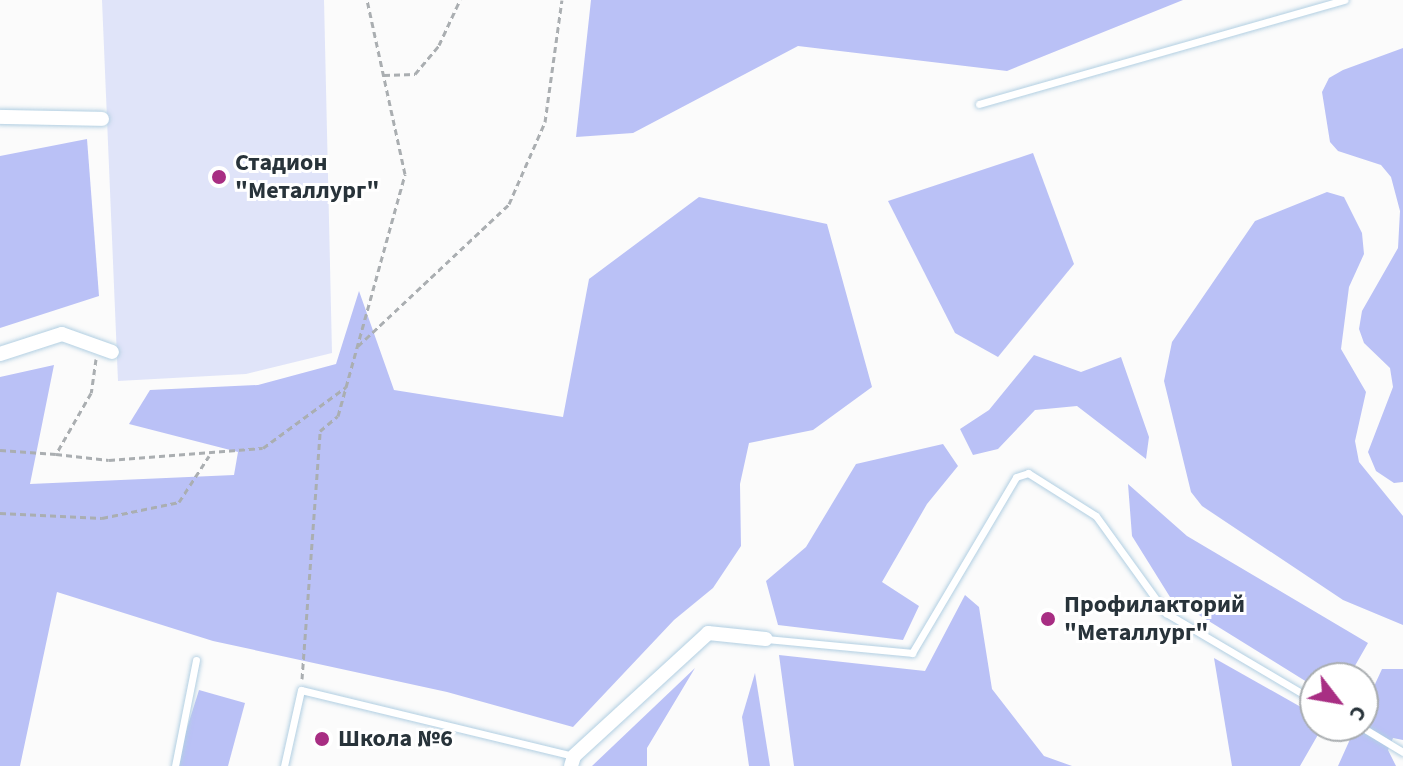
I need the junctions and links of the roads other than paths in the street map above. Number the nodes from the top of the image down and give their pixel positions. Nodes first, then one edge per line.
1 (1345, 0) edge
2 (979, 104) dead end
3 (0, 117) edge
4 (102, 119) dead end
5 (105, 351) road end
6 (0, 354) edge
7 (766, 639) joint
8 (196, 660) dead end
9 (1299, 692) edge
10 (1379, 737) edge
11 (1403, 752) edge
12 (572, 761) edge
13 (175, 766) edge
14 (284, 766) edge

1 - 2 lane
3 - 4 street
5 - 6 street
7 - 9 lane
7 - 12 street
8 - 13 lane
10 - 11 lane
12 - 14 lane

